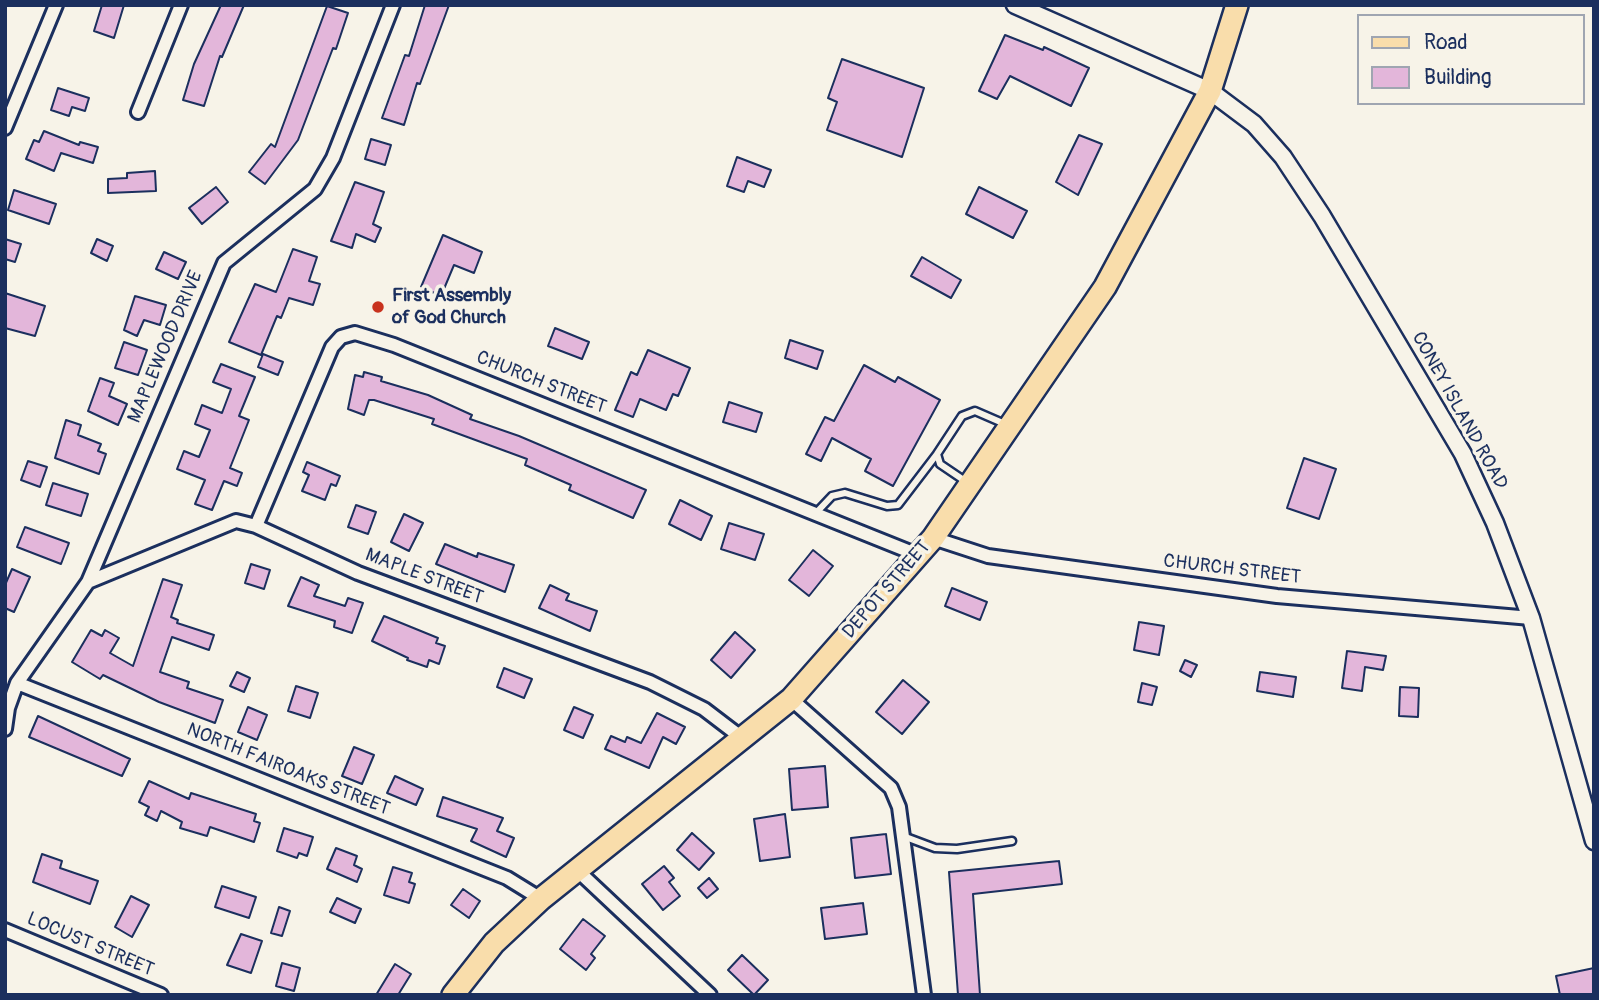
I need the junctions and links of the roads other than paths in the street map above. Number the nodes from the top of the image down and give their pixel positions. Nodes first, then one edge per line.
1 (56, 5) edge
2 (181, 5) edge
3 (393, 5) edge
4 (1015, 5) edge
5 (1237, 5) edge
6 (1210, 91) junction
7 (138, 112) dead end
8 (5, 128) edge
9 (1010, 426) junction
10 (937, 454) junction
11 (970, 484) junction
12 (813, 515) junction
13 (256, 526) junction
14 (933, 538) junction
15 (918, 555) junction
16 (88, 582) junction
17 (1531, 618) junction
18 (17, 682) junction
19 (791, 699) junction
20 (5, 729) edge
21 (742, 738) junction
22 (903, 836) junction
23 (1012, 841) dead end
24 (1594, 841) edge
25 (577, 870) junction
26 (541, 899) junction
27 (5, 930) edge
28 (161, 995) edge
29 (453, 995) edge
30 (710, 995) edge
31 (924, 995) edge

1 - 8 street
2 - 7 street
3 - 16 street, MAPLEWOOD DRIVE
4 - 6 street, CONEY ISLAND ROAD
5 - 6 main road, DEPOT STREET
6 - 9 main road, DEPOT STREET
6 - 17 street, CONEY ISLAND ROAD
9 - 10 lane
9 - 11 main road, DEPOT STREET
10 - 11 lane
10 - 12 lane
11 - 14 main road, DEPOT STREET
12 - 13 street, CHURCH STREET
12 - 15 street, CHURCH STREET
13 - 16 street, MAPLE STREET
13 - 21 street, MAPLE STREET
14 - 15 main road, DEPOT STREET
14 - 17 street, CHURCH STREET
15 - 19 main road, DEPOT STREET
16 - 18 street, MAPLEWOOD DRIVE
17 - 24 street, CONEY ISLAND ROAD
18 - 20 street, MAPLEWOOD DRIVE
18 - 26 street, NORTH FAIROAKS STREET
19 - 21 main road, DEPOT STREET
19 - 22 street
21 - 25 main road, DEPOT STREET
22 - 23 lane
22 - 31 street
25 - 26 main road, DEPOT STREET
25 - 30 street
26 - 29 main road, DEPOT STREET
27 - 28 street, LOCUST STREET

